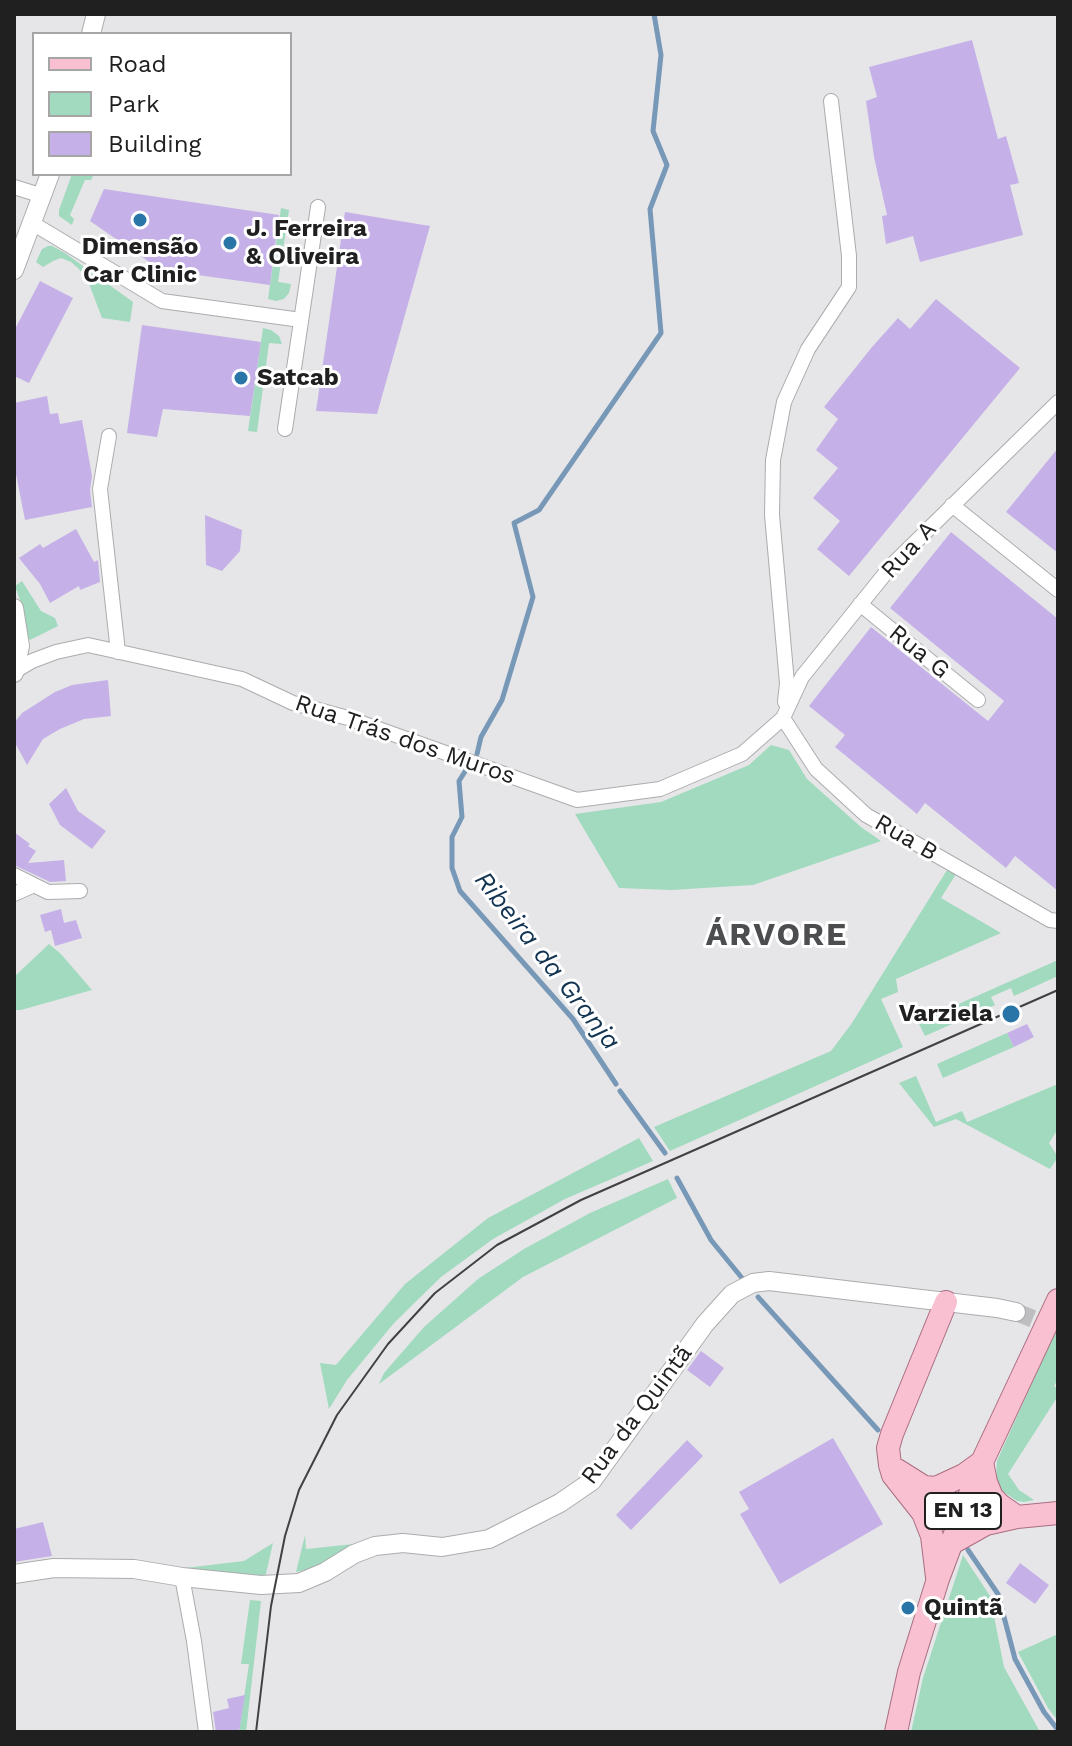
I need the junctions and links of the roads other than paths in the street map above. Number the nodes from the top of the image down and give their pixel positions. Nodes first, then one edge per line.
1 (831, 101) dead end
2 (49, 176) edge
3 (14, 187) edge
4 (43, 196) junction
5 (318, 207) dead end
6 (32, 223) junction
7 (14, 270) edge
8 (301, 320) junction
9 (1058, 402) edge
10 (285, 429) dead end
11 (109, 436) dead end
12 (952, 505) junction
13 (1058, 590) edge
14 (860, 604) junction
15 (14, 608) edge
16 (118, 652) junction
17 (15, 672) edge
18 (978, 700) dead end
19 (783, 718) junction
20 (14, 875) edge
21 (32, 886) junction
22 (80, 891) dead end
23 (14, 894) edge
24 (1058, 921) edge
25 (1058, 1300) edge
26 (946, 1302) junction
27 (1016, 1312) tunnel mouth
28 (982, 1462) junction
29 (890, 1465) junction
30 (1058, 1513) edge
31 (1017, 1517) junction
32 (952, 1543) junction
33 (14, 1574) edge
34 (182, 1577) junction
35 (938, 1579) junction
36 (206, 1732) edge
37 (896, 1732) edge

1 - 19 street
2 - 4 street
3 - 4 street
4 - 6 street
5 - 8 street
6 - 7 street
6 - 8 street
8 - 10 street
9 - 12 street, Rua A
11 - 16 street
12 - 13 street
12 - 14 street, Rua A
14 - 18 street, Rua G
14 - 19 street, Rua A
15 - 17 street
16 - 17 street, Rua Trás dos Muros
16 - 19 street, Rua Trás dos Muros
19 - 24 street, Rua B
20 - 21 street
21 - 22 street
21 - 23 street
25 - 28 main road, EN 13
26 - 27 street, Rua da Quintã
26 - 29 main road
26 - 34 street, Rua da Quintã
28 - 29 main road
28 - 31 main road
28 - 32 main road, EN 13
29 - 35 main road
30 - 31 main road
31 - 32 main road
32 - 35 main road, EN 13
33 - 34 street, Rua da Quintã
34 - 36 street
35 - 37 main road, EN 13

